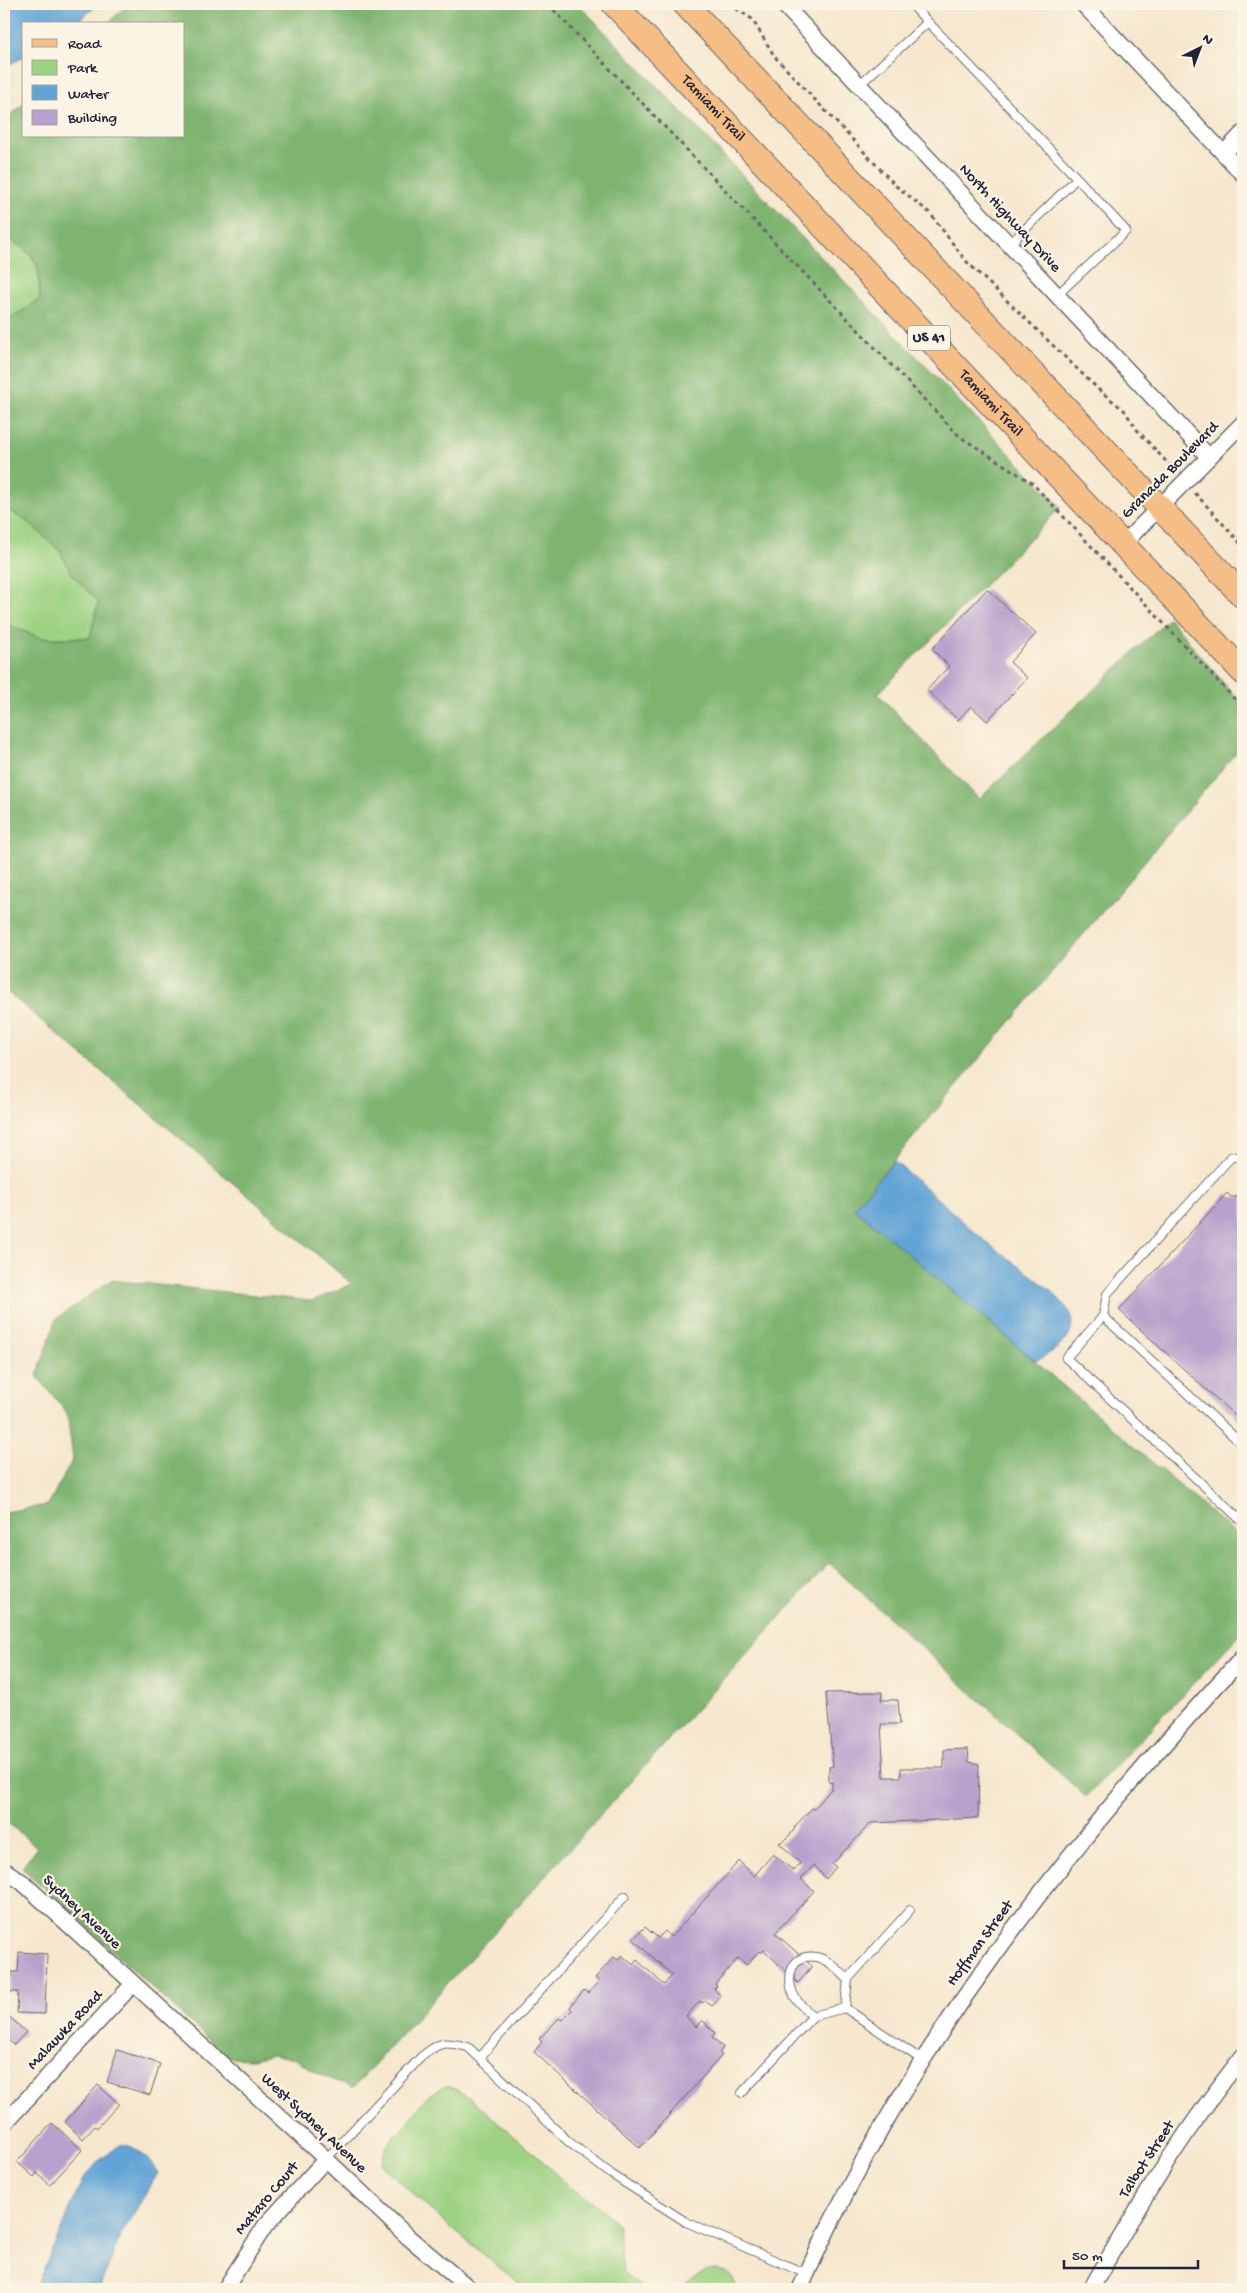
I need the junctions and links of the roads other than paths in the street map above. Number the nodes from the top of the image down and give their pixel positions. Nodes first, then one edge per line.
1 (614, 4) edge
2 (685, 4) edge
3 (783, 4) edge
4 (911, 4) edge
5 (1083, 4) edge
6 (928, 22) junction
7 (859, 85) junction
8 (1243, 133) edge
9 (1224, 153) junction
10 (1243, 174) edge
11 (1077, 178) junction
12 (1008, 245) junction
13 (1057, 295) junction
14 (1243, 423) edge
15 (1209, 457) junction
16 (1160, 507) junction
17 (1123, 544) junction
18 (1243, 596) edge
19 (1243, 672) edge
20 (1243, 1159) edge
21 (1103, 1316) junction
22 (1243, 1445) edge
23 (1243, 1522) edge
24 (1243, 1657) edge
25 (4, 1870) edge
26 (625, 1896) dead end
27 (910, 1910) dead end
28 (848, 1979) junction
29 (133, 1984) junction
30 (845, 2008) junction
31 (813, 2016) junction
32 (1243, 2056) edge
33 (480, 2057) junction
34 (922, 2060) junction
35 (742, 2093) dead end
36 (4, 2124) edge
37 (326, 2159) junction
38 (807, 2274) junction
39 (225, 2289) edge
40 (470, 2289) edge
41 (800, 2289) edge
42 (1091, 2289) edge

1 - 17 main road, Tamiami Trail / US 41
2 - 16 main road
3 - 7 street, North Highway Drive
4 - 6 lane
5 - 9 street
6 - 7 lane
6 - 11 lane
7 - 12 street, North Highway Drive
8 - 9 street
9 - 10 street
11 - 12 lane
11 - 13 lane
12 - 13 street, North Highway Drive
13 - 15 street, North Highway Drive
14 - 15 street, Granada Boulevard
15 - 16 street, Granada Boulevard
16 - 17 street, Granada Boulevard
16 - 18 main road
17 - 19 main road, Tamiami Trail / US 41
20 - 21 lane
21 - 22 lane
21 - 23 lane
24 - 34 street, Hoffman Street
25 - 29 street, Sydney Avenue
26 - 33 lane
27 - 28 lane
28 - 30 lane
28 - 31 lane
29 - 36 street, Malauuka Road
29 - 37 street, West Sydney Avenue
30 - 31 lane
30 - 34 lane
31 - 35 lane
32 - 42 street, Talbot Street
33 - 37 lane
33 - 38 lane
34 - 38 street, Hoffman Street
37 - 39 street, Mataro Court
37 - 40 street, West Sydney Avenue
38 - 41 street, Hoffman Street

